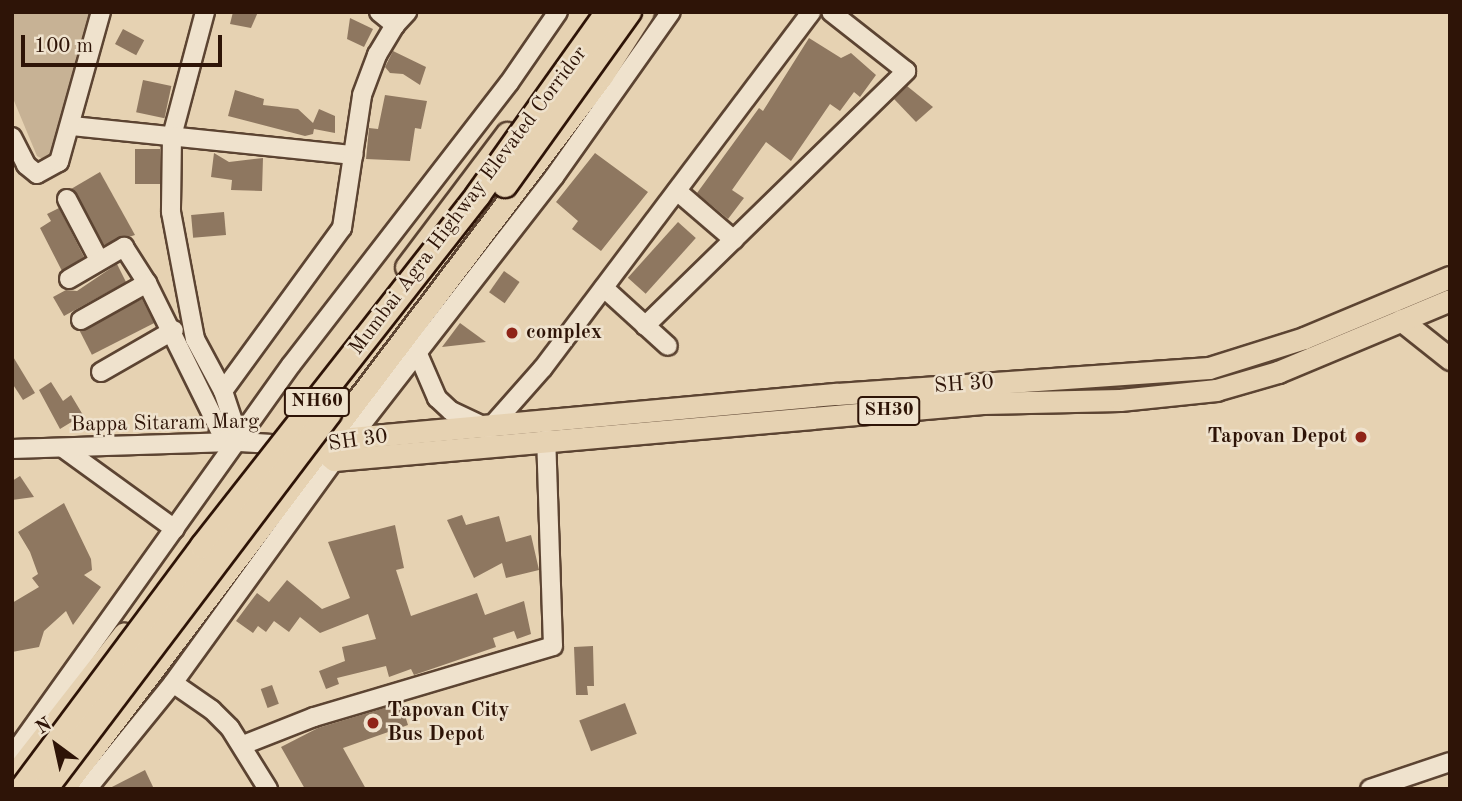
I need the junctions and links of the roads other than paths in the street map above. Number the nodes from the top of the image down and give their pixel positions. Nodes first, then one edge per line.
1 (101, 12) edge
2 (205, 12) edge
3 (379, 12) edge
4 (558, 12) edge
5 (594, 12) edge
6 (608, 12) edge
7 (629, 12) edge
8 (643, 12) edge
9 (671, 12) edge
10 (811, 12) edge
11 (831, 12) edge
12 (401, 18) edge
13 (72, 126) junction
14 (172, 136) junction
15 (12, 137) edge
16 (354, 155) junction
17 (677, 191) junction
18 (67, 200) dead end
19 (734, 240) junction
20 (99, 260) junction
21 (1450, 277) edge
22 (69, 279) dead end
23 (147, 282) junction
24 (604, 288) junction
25 (1450, 300) edge
26 (81, 320) dead end
27 (1401, 320) junction
28 (645, 326) junction
29 (174, 330) junction
30 (668, 346) dead end
31 (418, 354) junction
32 (1450, 359) edge
33 (1199, 369) junction
34 (101, 373) dead end
35 (223, 391) junction
36 (1201, 391) junction
37 (494, 436) junction
38 (351, 438) junction
39 (546, 439) junction
40 (234, 443) junction
41 (269, 444) junction
42 (14, 445) edge
43 (62, 448) junction
44 (326, 453) junction
45 (175, 529) junction
46 (173, 683) junction
47 (243, 745) junction
48 (12, 756) edge
49 (1450, 762) edge
50 (12, 777) edge
51 (22, 789) edge
52 (45, 789) edge
53 (63, 789) edge
54 (87, 789) edge
55 (268, 789) edge
56 (1370, 789) edge

1 - 13 street
2 - 14 street
3 - 12 street
4 - 40 street
5 - 41 main road
6 - 51 highway, Mumbai Agra Highway Elevated Corridor / NH60, bridge
7 - 52 highway, Mumbai Agra Highway Elevated Corridor / NH60, bridge
8 - 44 main road
9 - 31 street
10 - 17 street
11 - 19 street
12 - 16 street
13 - 14 street
13 - 15 street
14 - 16 street
14 - 35 street
16 - 35 street
17 - 19 street
17 - 24 street
18 - 20 street
19 - 28 street
20 - 22 street
20 - 23 street
21 - 33 main road, SH 30 / SH30
23 - 26 street
23 - 29 street
24 - 28 street
24 - 37 street
25 - 27 main road, SH 30 / SH30
27 - 32 main road
27 - 36 main road, SH 30 / SH30
28 - 30 street
29 - 34 street
29 - 40 street
31 - 37 street
31 - 38 street
33 - 36 main road
33 - 37 main road, SH 30 / SH30
35 - 40 street
36 - 39 main road, SH 30 / SH30
37 - 38 main road, SH 30 / SH30
37 - 39 main road, SH 30 / SH30
37 - 44 main road, SH 30 / SH30
38 - 44 main road, SH 30 / SH30
39 - 47 street
40 - 41 street, Bappa Sitaram Marg
40 - 43 street, Bappa Sitaram Marg
40 - 45 street
41 - 44 street, Bappa Sitaram Marg
41 - 50 main road
42 - 43 street, Bappa Sitaram Marg
43 - 45 street
44 - 46 street
44 - 53 main road
45 - 48 street
46 - 47 street
46 - 54 street
47 - 55 street
49 - 56 street

